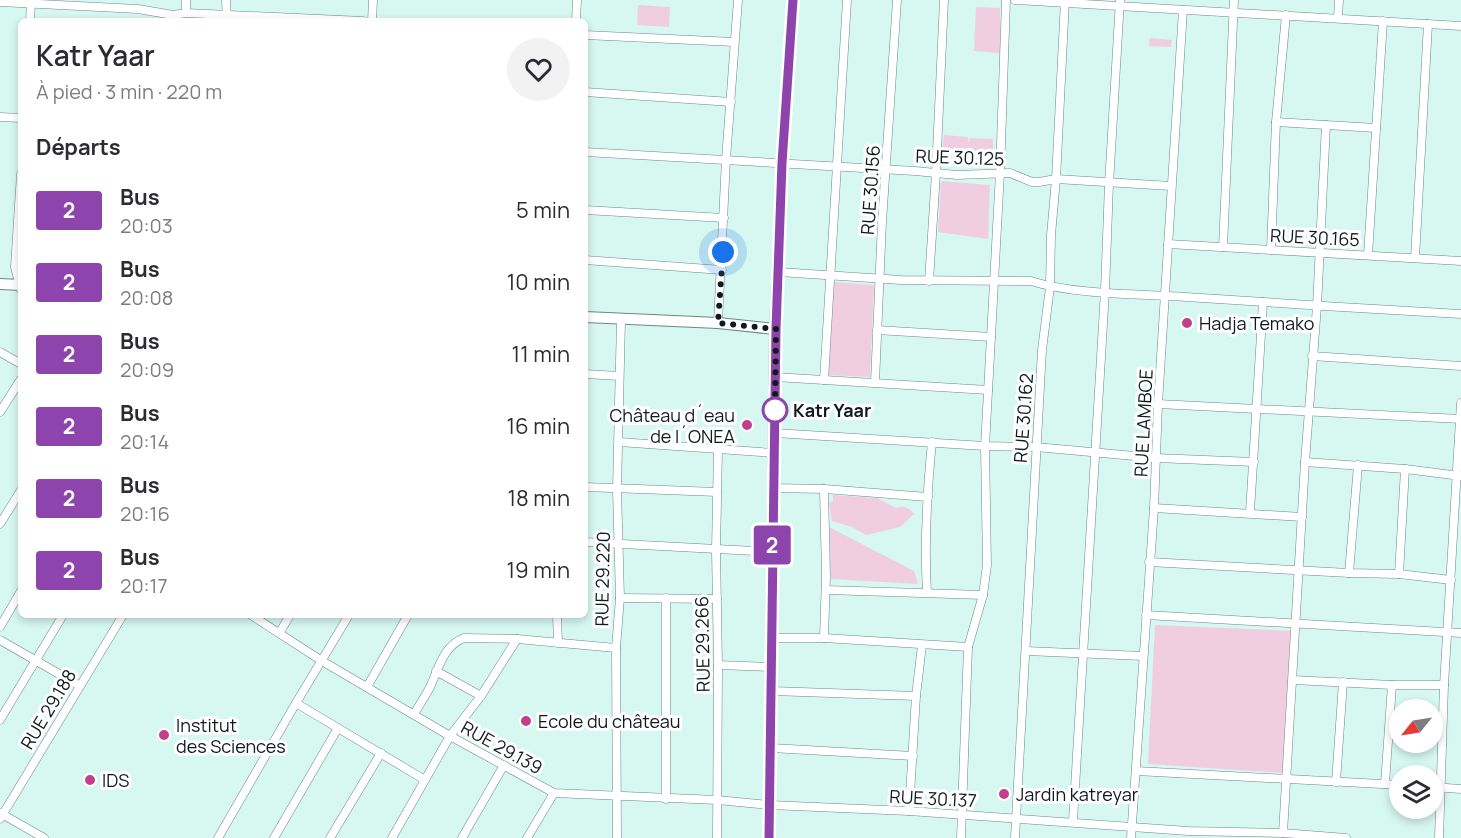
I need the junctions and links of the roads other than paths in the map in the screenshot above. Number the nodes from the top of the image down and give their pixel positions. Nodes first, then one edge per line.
1 (186, 0) edge
2 (226, 0) edge
3 (373, 0) edge
4 (577, 0) edge
5 (738, 0) edge
6 (793, 0) edge
7 (848, 0) edge
8 (897, 0) edge
9 (944, 0) edge
10 (1006, 0) edge
11 (1016, 0) edge
12 (1234, 0) edge
13 (1339, 0) edge
14 (1064, 1) edge
15 (0, 2) edge
16 (31, 2) edge
17 (1120, 3) edge
18 (1183, 10) junction
19 (1233, 12) junction
20 (186, 13) junction
21 (1286, 15) junction
22 (1338, 17) junction
23 (30, 18) edge
24 (173, 18) edge
25 (227, 18) edge
26 (372, 18) edge
27 (576, 18) edge
28 (1383, 21) junction
29 (1428, 24) junction
30 (1461, 26) edge
31 (588, 35) edge
32 (734, 42) junction
33 (588, 92) edge
34 (732, 102) junction
35 (0, 117) edge
36 (18, 118) edge
37 (1276, 122) junction
38 (1326, 125) junction
39 (1376, 128) junction
40 (588, 152) edge
41 (726, 159) junction
42 (782, 163) junction
43 (837, 167) junction
44 (886, 170) junction
45 (936, 173) junction
46 (1000, 173) junction
47 (1056, 179) junction
48 (1109, 184) junction
49 (1171, 186) junction
50 (588, 210) edge
51 (724, 218) junction
52 (18, 220) edge
53 (1168, 244) junction
54 (1223, 247) junction
55 (1271, 250) junction
56 (1319, 253) junction
57 (1368, 255) junction
58 (1415, 258) junction
59 (588, 260) edge
60 (1461, 261) edge
61 (722, 270) junction
62 (779, 272) junction
63 (832, 276) junction
64 (879, 278) junction
65 (18, 279) edge
66 (929, 281) junction
67 (994, 281) junction
68 (0, 284) edge
69 (18, 287) edge
70 (1050, 287) junction
71 (1105, 291) junction
72 (1165, 295) junction
73 (1263, 302) junction
74 (1317, 306) junction
75 (1461, 314) edge
76 (588, 317) edge
77 (621, 320) junction
78 (718, 323) junction
79 (776, 329) junction
80 (878, 330) junction
81 (991, 337) junction
82 (0, 352) edge
83 (1312, 356) junction
84 (18, 362) edge
85 (1461, 366) edge
86 (588, 374) edge
87 (619, 376) junction
88 (775, 377) junction
89 (824, 380) junction
90 (875, 382) junction
91 (18, 384) edge
92 (988, 390) junction
93 (1461, 403) edge
94 (1158, 404) junction
95 (1257, 409) junction
96 (1309, 411) junction
97 (0, 412) edge
98 (1460, 419) edge
99 (775, 433) junction
100 (619, 442) junction
101 (932, 442) junction
102 (984, 446) junction
103 (1036, 447) junction
104 (718, 449) junction
105 (1095, 451) junction
106 (774, 453) junction
107 (1156, 458) junction
108 (1254, 462) junction
109 (1305, 462) junction
110 (1358, 465) junction
111 (1405, 469) junction
112 (1458, 476) edge
113 (588, 487) edge
114 (773, 488) junction
115 (617, 489) junction
116 (824, 489) junction
117 (717, 492) junction
118 (18, 495) edge
119 (928, 497) junction
120 (1154, 508) junction
121 (1250, 512) junction
122 (1302, 517) junction
123 (0, 524) edge
124 (588, 542) edge
125 (619, 543) junction
126 (716, 549) junction
127 (772, 552) junction
128 (1149, 562) junction
129 (1299, 570) junction
130 (1349, 573) junction
131 (1399, 574) junction
132 (1451, 580) junction
133 (826, 590) junction
134 (927, 592) junction
135 (983, 595) junction
136 (18, 596) edge
137 (620, 598) junction
138 (666, 598) junction
139 (717, 599) junction
140 (1146, 615) junction
141 (61, 618) edge
142 (121, 618) edge
143 (256, 618) edge
144 (288, 618) edge
145 (347, 618) edge
146 (406, 618) edge
147 (557, 618) edge
148 (1296, 623) junction
149 (0, 627) edge
150 (280, 632) junction
151 (1447, 632) junction
152 (1461, 633) edge
153 (773, 638) junction
154 (824, 638) junction
155 (517, 639) junction
156 (0, 640) edge
157 (558, 643) junction
158 (922, 645) junction
159 (968, 647) junction
160 (616, 648) junction
161 (1026, 651) junction
162 (1084, 653) junction
163 (1143, 656) junction
164 (35, 660) junction
165 (322, 660) junction
166 (718, 664) junction
167 (772, 667) junction
168 (436, 671) junction
169 (1293, 680) junction
170 (1343, 682) junction
171 (1392, 685) junction
172 (1444, 685) junction
173 (80, 686) junction
174 (367, 687) junction
175 (772, 691) junction
176 (481, 696) junction
177 (916, 696) junction
178 (296, 703) junction
179 (414, 714) junction
180 (0, 720) edge
181 (338, 728) junction
182 (450, 736) junction
183 (771, 748) junction
184 (381, 753) junction
185 (912, 756) junction
186 (504, 765) junction
187 (1439, 765) edge
188 (1136, 771) junction
189 (1288, 779) junction
190 (425, 780) junction
191 (1336, 782) junction
192 (1385, 784) junction
193 (1389, 784) edge
194 (1443, 788) edge
195 (1461, 789) edge
196 (554, 793) junction
197 (616, 797) junction
198 (666, 799) junction
199 (717, 801) junction
200 (770, 806) junction
201 (909, 811) junction
202 (961, 814) junction
203 (1, 816) edge
204 (1017, 817) junction
205 (1438, 819) edge
206 (1073, 821) junction
207 (1131, 826) junction
208 (1283, 833) junction
209 (1188, 834) edge
210 (44, 838) edge
211 (218, 838) edge
212 (274, 838) edge
213 (330, 838) edge
214 (392, 838) edge
215 (462, 838) edge
216 (527, 838) edge
217 (617, 838) edge
218 (717, 838) edge
219 (769, 838) edge
220 (961, 838) edge
221 (1015, 838) edge
222 (1131, 838) edge
223 (1346, 838) edge
224 (1439, 838) edge

1 - 20 street
2 - 25 street
3 - 26 street
4 - 27 street
5 - 32 street
6 - 42 street
7 - 43 street
8 - 44 street, RUE 30.156
9 - 45 street
10 - 46 street
11 - 14 street
12 - 19 street
13 - 22 street
14 - 17 street
14 - 47 street, RUE 30.162
15 - 16 street
16 - 23 street
16 - 24 street
17 - 18 street
17 - 48 street
18 - 19 street
18 - 49 street, RUE LAMBOE
19 - 21 street
19 - 54 street
20 - 24 street
20 - 25 street
21 - 22 street
21 - 37 street
22 - 28 street
28 - 29 street
28 - 39 street
29 - 30 street
29 - 58 street
31 - 32 street
32 - 34 street
33 - 34 street
34 - 41 street
35 - 36 street
37 - 38 street
37 - 55 street
38 - 39 street
38 - 56 street
39 - 57 street
40 - 41 street, RUE 30.125
41 - 42 street, RUE 30.125
41 - 51 street
42 - 43 street, RUE 30.125
42 - 62 street
43 - 44 street, RUE 30.125
43 - 63 street
44 - 45 street, RUE 30.125
44 - 64 street, RUE 30.156
45 - 46 street, RUE 30.125
45 - 66 street
46 - 47 street, RUE 30.125
46 - 67 street
47 - 48 street, RUE 30.125
47 - 70 street, RUE 30.162
48 - 49 street, RUE 30.125
48 - 71 street
49 - 53 street, RUE LAMBOE
50 - 51 street
51 - 61 street
52 - 65 street
53 - 54 street, RUE 30.165
53 - 72 street, RUE LAMBOE
54 - 55 street, RUE 30.165
55 - 56 street, RUE 30.165
56 - 57 street, RUE 30.165
56 - 74 street
57 - 58 street, RUE 30.165
58 - 60 street, RUE 30.165
59 - 61 street
61 - 78 street
62 - 63 street
62 - 79 street
63 - 64 street
63 - 89 street
64 - 66 street
64 - 80 street, RUE 30.156
66 - 67 street
67 - 70 street
67 - 81 street
68 - 69 street
70 - 71 street
70 - 103 street, RUE 30.162
71 - 72 street
71 - 105 street
72 - 73 street
72 - 94 street, RUE LAMBOE
73 - 74 street
73 - 95 street
74 - 75 street
74 - 83 street
76 - 77 street
77 - 78 street
77 - 87 street, RUE 29.220
78 - 79 street
79 - 88 street
80 - 81 street
80 - 90 street, RUE 30.156
81 - 92 street
82 - 84 street
83 - 85 street
83 - 96 street
86 - 87 street
87 - 100 street, RUE 29.220
88 - 89 street
88 - 99 street
89 - 90 street
90 - 92 street
91 - 97 street
92 - 102 street
93 - 98 street
94 - 95 street
94 - 107 street, RUE LAMBOE
95 - 96 street
95 - 108 street
96 - 98 street
96 - 109 street
98 - 112 street
99 - 101 street
99 - 106 street
100 - 104 street
100 - 115 street, RUE 29.220
101 - 102 street
101 - 119 street
102 - 103 street
102 - 135 street
103 - 105 street
103 - 161 street, RUE 30.162
104 - 106 street
104 - 117 street, RUE 29.266
105 - 107 street
105 - 162 street
106 - 114 street
107 - 108 street
107 - 120 street, RUE LAMBOE
108 - 121 street
109 - 110 street
109 - 122 street
110 - 111 street
110 - 130 street
111 - 112 street
111 - 131 street
112 - 132 street
113 - 115 street
114 - 116 street
114 - 127 street
115 - 117 street
115 - 125 street, RUE 29.220
116 - 119 street
116 - 133 street
117 - 126 street, RUE 29.266
118 - 123 street
119 - 134 street
120 - 121 street
120 - 128 street, RUE LAMBOE
121 - 122 street
122 - 129 street
124 - 125 street
125 - 126 street
125 - 137 street, RUE 29.220
126 - 127 street
126 - 139 street, RUE 29.266
127 - 153 street
128 - 129 street
128 - 140 street, RUE LAMBOE
129 - 130 street
129 - 148 street
130 - 131 street
131 - 132 street
132 - 151 street
133 - 134 street
133 - 154 street
134 - 135 street
135 - 159 street
136 - 149 street
137 - 138 street
137 - 160 street, RUE 29.220
138 - 139 street
138 - 198 street
139 - 166 street, RUE 29.266
140 - 148 street
140 - 163 street, RUE LAMBOE
141 - 164 street
142 - 173 street, RUE 29.188
143 - 150 street, RUE 29.139
144 - 150 street
145 - 165 street
146 - 174 street
147 - 157 street
148 - 151 street
148 - 169 street
150 - 165 street, RUE 29.139
151 - 152 street
151 - 172 street
153 - 154 street
153 - 167 street
154 - 158 street
155 - 157 street
155 - 168 street
155 - 176 street
156 - 164 street
157 - 160 street
158 - 159 street
158 - 177 street
159 - 202 street
160 - 197 street, RUE 29.220
161 - 162 street
161 - 204 street, RUE 30.162
162 - 163 street
162 - 206 street
163 - 188 street, RUE LAMBOE
164 - 173 street
164 - 180 street
165 - 174 street, RUE 29.139
165 - 178 street
166 - 167 street
166 - 199 street, RUE 29.266
167 - 175 street
168 - 176 street
168 - 179 street
169 - 170 street
169 - 189 street
170 - 171 street
170 - 191 street
171 - 172 street
171 - 192 street
172 - 187 street
173 - 203 street, RUE 29.188
174 - 179 street, RUE 29.139
175 - 177 street
175 - 183 street
176 - 182 street
177 - 185 street
178 - 181 street
178 - 211 street
179 - 182 street, RUE 29.139
181 - 184 street
181 - 212 street
182 - 186 street, RUE 29.139
182 - 190 street
183 - 185 street
183 - 200 street
184 - 190 street
184 - 213 street
185 - 201 street
186 - 196 street, RUE 29.139
186 - 215 street
188 - 189 street
188 - 207 street, RUE LAMBOE
189 - 191 street
189 - 208 street
190 - 214 street
191 - 192 street
192 - 193 street
194 - 195 street
196 - 197 street, RUE 29.139
196 - 216 street
197 - 198 street, RUE 29.139
197 - 217 street, RUE 29.220
198 - 199 street, RUE 29.139
199 - 200 street, RUE 29.139
199 - 218 street, RUE 29.266
200 - 201 street, RUE 30.137
200 - 219 street
201 - 202 street, RUE 30.137
202 - 204 street, RUE 30.137
202 - 220 street
203 - 210 street
204 - 206 street, RUE 30.137
204 - 221 street, RUE 30.162
205 - 224 street
206 - 207 street, RUE 30.137
207 - 209 street, RUE 30.137
207 - 222 street, RUE LAMBOE
208 - 209 street, RUE 30.137
208 - 223 street, RUE 30.137

